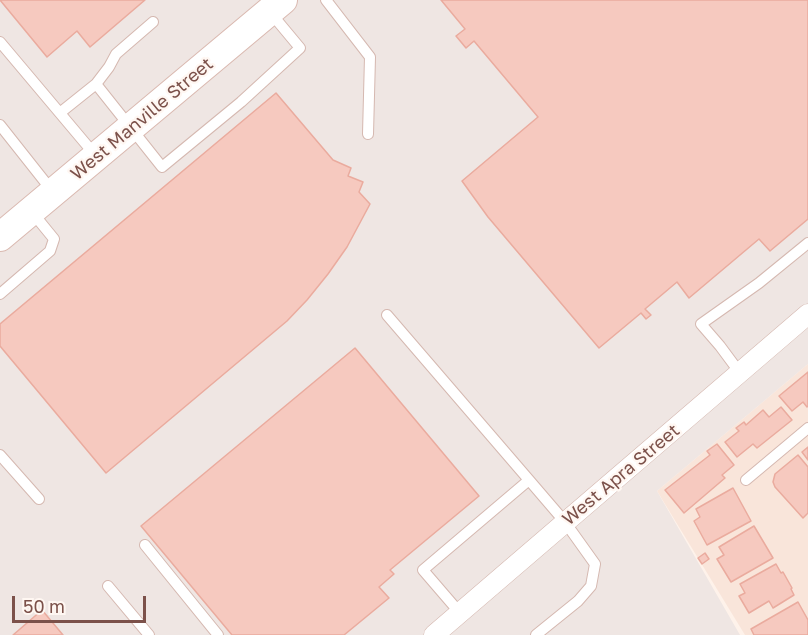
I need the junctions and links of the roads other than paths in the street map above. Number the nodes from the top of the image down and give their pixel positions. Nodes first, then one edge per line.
1 (326, 0) edge
2 (277, 6) edge
3 (153, 22) dead end
4 (0, 42) edge
5 (96, 84) junction
6 (61, 112) junction
7 (0, 125) edge
8 (131, 128) junction
9 (368, 134) dead end
10 (97, 156) junction
11 (54, 192) junction
12 (32, 211) junction
13 (0, 237) edge
14 (808, 243) edge
15 (0, 294) edge
16 (808, 314) edge
17 (387, 315) dead end
18 (740, 373) junction
19 (808, 428) edge
20 (0, 455) edge
21 (529, 480) junction
22 (746, 480) dead end
23 (39, 499) dead end
24 (565, 522) junction
25 (145, 545) dead end
26 (108, 586) dead end
27 (460, 613) junction
28 (149, 635) edge
29 (218, 635) edge
30 (434, 635) edge
31 (536, 635) edge

1 - 9 lane
2 - 8 street, West Manville Street
2 - 8 lane
3 - 5 lane
4 - 6 lane
5 - 6 lane
5 - 8 lane
6 - 10 lane
7 - 11 lane
8 - 10 street, West Manville Street
10 - 11 street, West Manville Street
11 - 12 street, West Manville Street
12 - 13 street, West Manville Street
12 - 15 lane
14 - 18 lane
16 - 18 street, West Apra Street
17 - 21 lane
18 - 24 street, West Apra Street
19 - 22 lane
20 - 23 lane
21 - 24 lane
21 - 27 lane
24 - 27 street, West Apra Street
24 - 31 lane
25 - 29 lane
26 - 28 lane
27 - 30 street, West Apra Street

